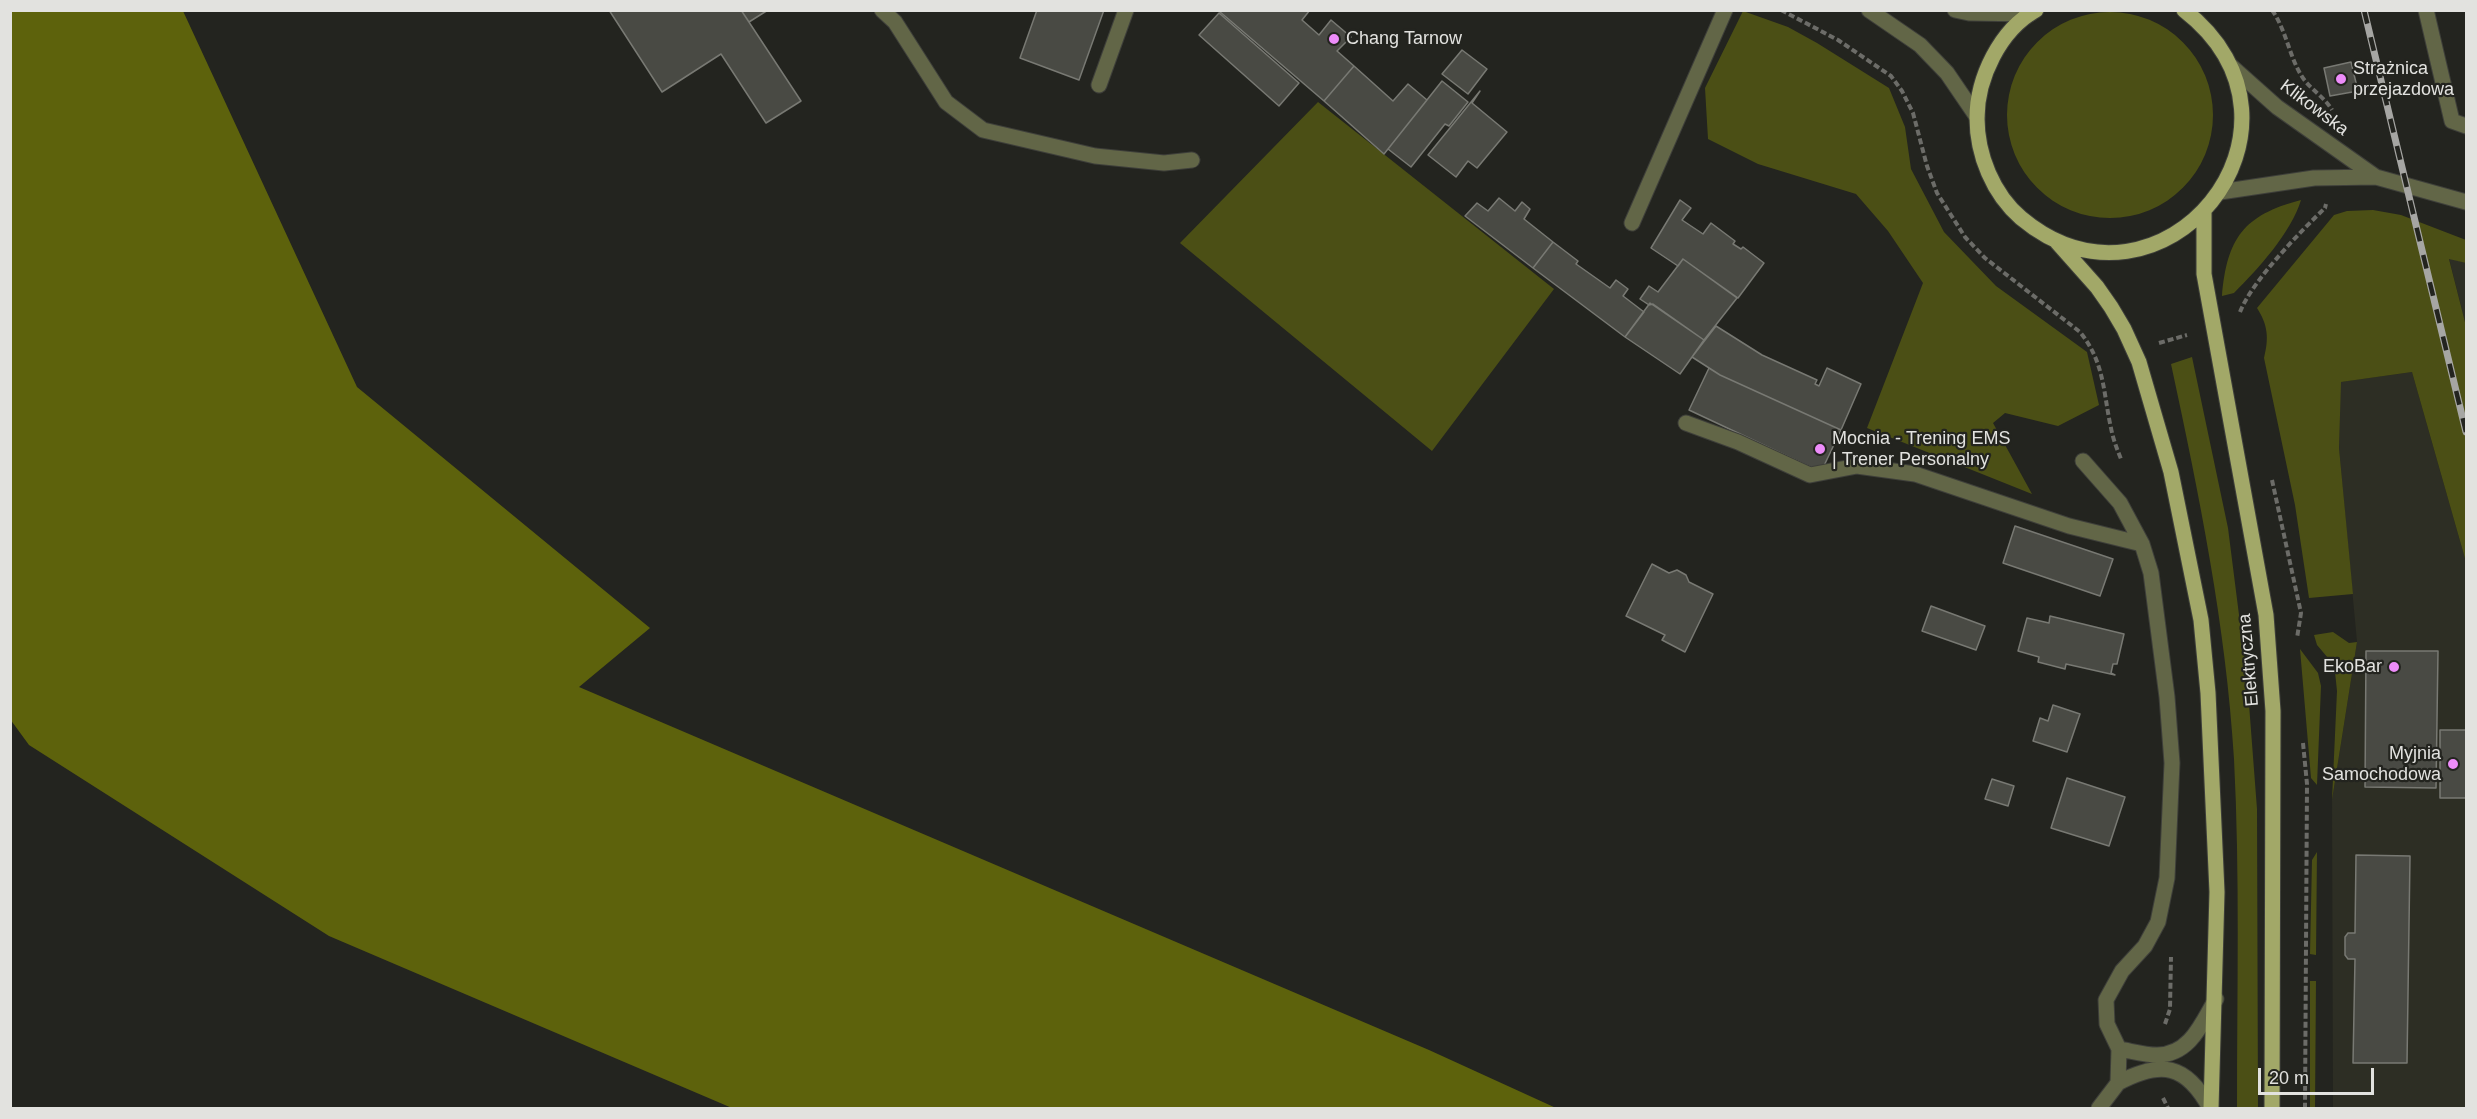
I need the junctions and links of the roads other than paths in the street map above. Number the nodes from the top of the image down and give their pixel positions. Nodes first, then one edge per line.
1 (882, 10) edge
2 (1126, 10) edge
3 (1725, 10) edge
4 (1869, 10) edge
5 (1955, 10) edge
6 (2184, 10) edge
7 (2426, 10) edge
8 (2033, 12) edge
9 (2231, 66) junction
10 (1099, 85) dead end
11 (1977, 117) junction
12 (2466, 126) edge
13 (1192, 160) dead end
14 (2376, 177) junction
15 (2220, 192) junction
16 (2466, 202) edge
17 (2204, 213) junction
18 (1632, 223) dead end
19 (2057, 242) junction
20 (1686, 423) dead end
21 (2083, 461) dead end
22 (2142, 544) junction
23 (2216, 999) junction
24 (2119, 1049) junction
25 (2118, 1083) junction
26 (2099, 1108) edge
27 (2211, 1108) edge
28 (2272, 1108) edge

1 - 13 street
2 - 10 street
3 - 18 street
4 - 11 street
5 - 8 street
6 - 9 main road
7 - 12 street
8 - 11 main road
9 - 14 street, Klikowska
9 - 15 main road
11 - 19 main road
14 - 15 street, Klikowska
14 - 16 street, Klikowska
15 - 17 main road
17 - 19 main road
17 - 28 main road, Elektryczna
19 - 23 main road
20 - 22 street
21 - 22 street
22 - 24 street
23 - 24 street
23 - 27 main road
24 - 25 street
25 - 26 street
25 - 27 street

